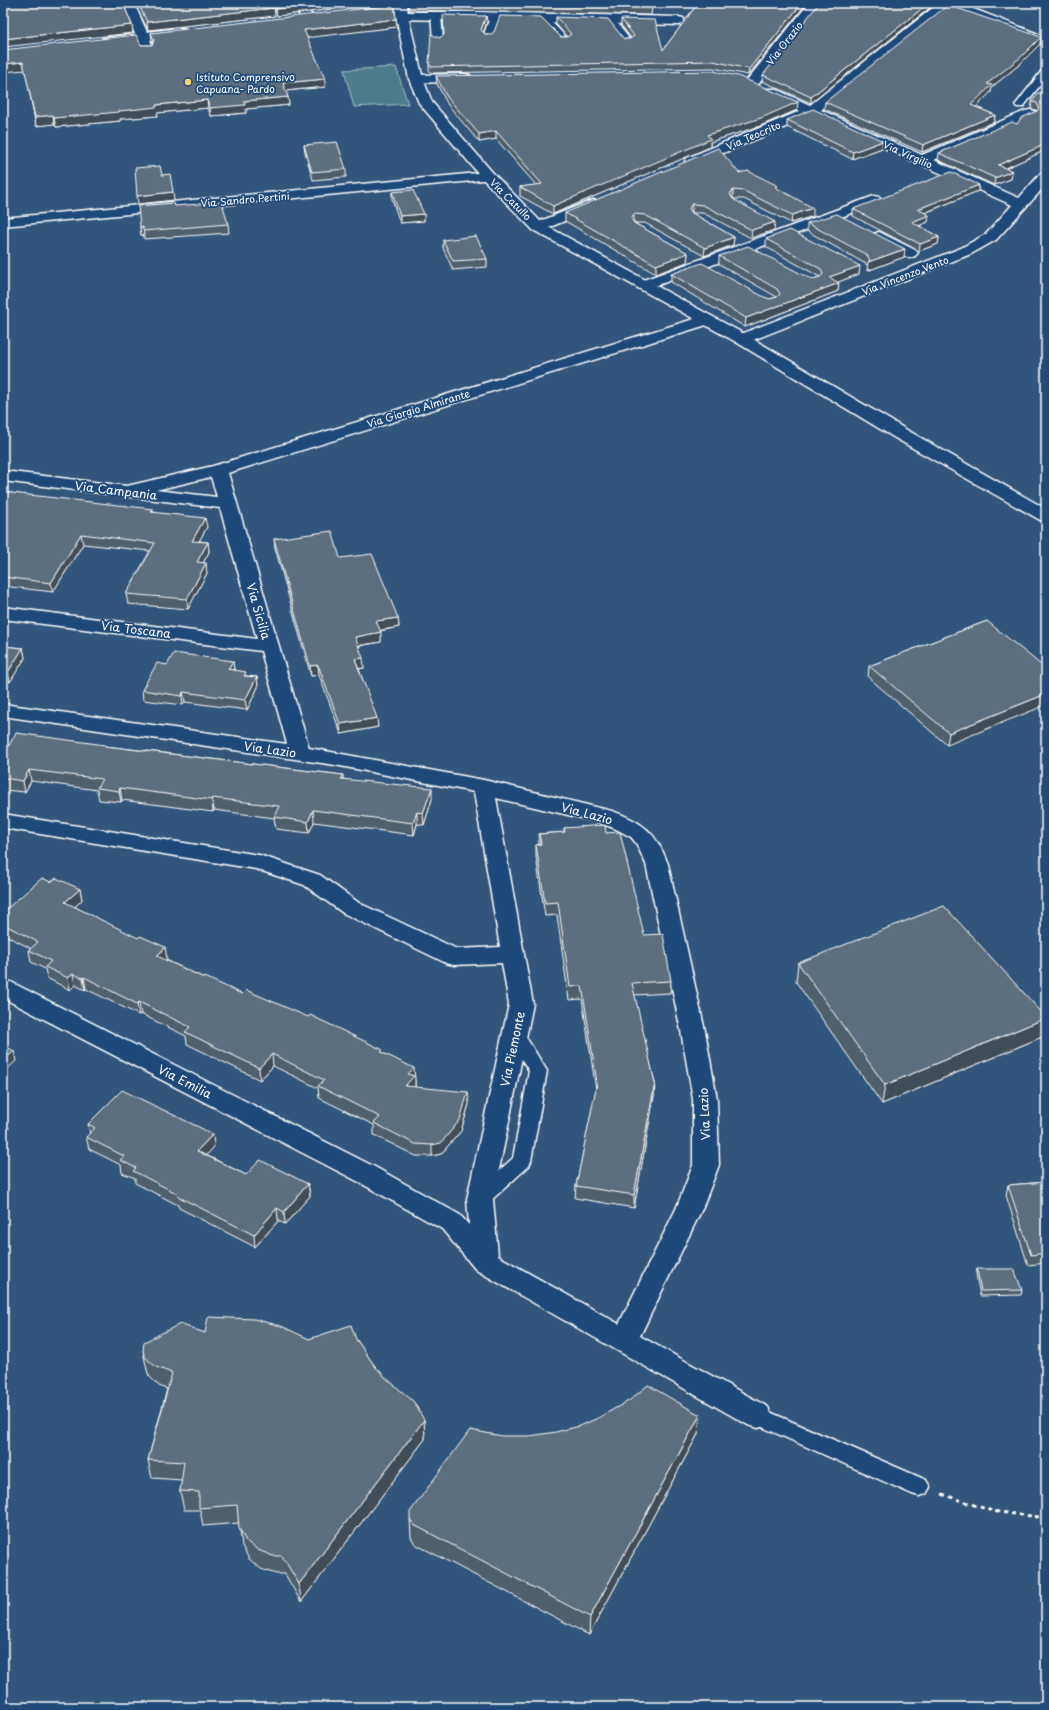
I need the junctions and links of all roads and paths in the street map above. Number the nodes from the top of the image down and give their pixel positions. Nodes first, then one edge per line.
1 (297, 3) edge
2 (816, 3) edge
3 (941, 4) edge
4 (385, 9) edge
5 (401, 9) edge
6 (131, 10) dead end
7 (609, 14) junction
8 (323, 16) edge
9 (436, 16) junction
10 (495, 16) junction
11 (308, 18) junction
12 (543, 18) junction
13 (292, 20) edge
14 (679, 21) dead end
15 (197, 30) edge
16 (142, 37) junction
17 (488, 37) edge
18 (438, 40) edge
19 (564, 40) edge
20 (1046, 40) edge
21 (96, 42) edge
22 (627, 42) edge
23 (148, 49) edge
24 (1046, 71) edge
25 (479, 78) edge
26 (416, 79) junction
27 (747, 81) joint
28 (1025, 110) joint
29 (811, 111) junction
30 (921, 160) junction
31 (682, 166) edge
32 (488, 176) junction
33 (1046, 176) edge
34 (603, 199) edge
35 (874, 200) edge
36 (1021, 204) junction
37 (835, 214) junction
38 (771, 220) edge
39 (3, 222) edge
40 (855, 225) edge
41 (538, 227) junction
42 (790, 231) junction
43 (869, 232) edge
44 (804, 238) edge
45 (743, 242) junction
46 (684, 252) edge
47 (910, 253) dead end
48 (768, 256) edge
49 (703, 263) junction
50 (723, 274) edge
51 (644, 284) junction
52 (707, 320) junction
53 (742, 339) junction
54 (218, 470) junction
55 (3, 476) edge
56 (128, 491) junction
57 (228, 504) junction
58 (1046, 516) edge
59 (3, 613) edge
60 (269, 646) junction
61 (3, 710) edge
62 (300, 753) junction
63 (484, 788) junction
64 (3, 821) edge
65 (512, 954) junction
66 (3, 988) edge
67 (515, 1034) junction
68 (480, 1199) junction
69 (485, 1262) junction
70 (624, 1341) junction
71 (758, 1416) joint
72 (919, 1487) joint
73 (1046, 1518) edge

1 - 11 street
2 - 27 street, Via Orazio
3 - 20 street
3 - 29 street, Via Teocrito
4 - 5 street
5 - 9 street
5 - 26 street, Via Catullo
6 - 16 street
7 - 12 street
7 - 14 street
7 - 22 lane
8 - 11 street
9 - 10 street
9 - 18 lane
10 - 12 street
10 - 17 lane
11 - 13 street
12 - 19 lane
15 - 16 street
16 - 21 street
16 - 23 street
24 - 28 lane
25 - 26 street
26 - 32 street, Via Catullo
27 - 29 street, Via Virgilio
28 - 30 street
29 - 30 street, Via Virgilio
29 - 31 street, Via Teocrito
30 - 36 street, Via Virgilio
32 - 39 street, Via Sandro Pertini
32 - 41 street, Via Catullo
33 - 36 street, Via Vincenzo Vento
34 - 41 street
35 - 37 street
36 - 53 street, Via Vincenzo Vento
37 - 40 street
37 - 42 street
38 - 42 street
41 - 51 street, Via Catullo
42 - 44 street
42 - 45 street
43 - 47 street
45 - 48 street
45 - 49 street
46 - 49 street
49 - 50 street
49 - 51 street
51 - 52 street, Via Catullo
52 - 53 street, Via Catullo
52 - 54 street, Via Giorgio Almirante
53 - 58 street, Via Catullo
54 - 56 street, Via Giorgio Almirante
54 - 57 street, Via Sicilia
55 - 56 street, Via Campania
56 - 57 street, Via Campania
57 - 60 street, Via Sicilia
59 - 60 street, Via Toscana
60 - 62 street, Via Sicilia
61 - 62 street, Via Lazio
62 - 63 street, Via Lazio
63 - 65 street, Via Piemonte
63 - 70 street, Via Lazio
64 - 65 street
65 - 67 street, Via Piemonte
66 - 69 street, Via Emilia
67 - 68 street, Via Piemonte
67 - 68 lane
68 - 69 street, Via Piemonte
69 - 70 street
70 - 71 street
71 - 72 lane
72 - 73 path

